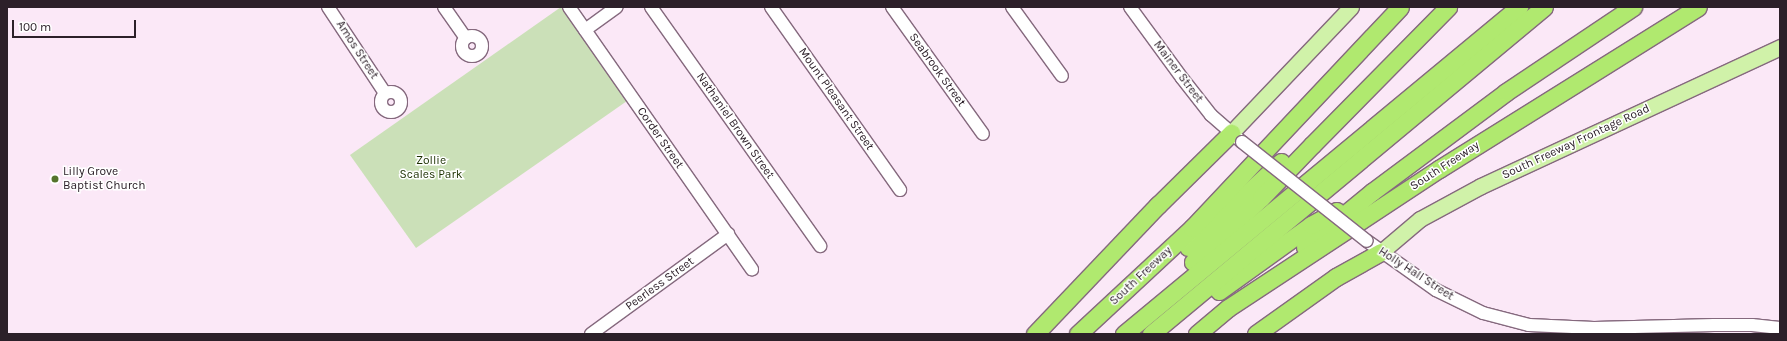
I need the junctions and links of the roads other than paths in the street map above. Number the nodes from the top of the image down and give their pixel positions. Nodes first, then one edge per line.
1 (328, 7) edge
2 (444, 7) edge
3 (569, 7) edge
4 (617, 7) edge
5 (651, 7) edge
6 (771, 7) edge
7 (892, 7) edge
8 (1012, 7) edge
9 (1130, 7) edge
10 (1351, 7) edge
11 (1400, 7) edge
12 (1448, 7) edge
13 (1519, 7) edge
14 (1544, 7) edge
15 (1633, 7) edge
16 (1698, 7) edge
17 (585, 30) junction
18 (466, 38) dead end
19 (1780, 47) edge
20 (1385, 69) junction
21 (1062, 76) dead end
22 (386, 94) dead end
23 (983, 134) dead end
24 (1237, 137) junction
25 (900, 190) dead end
26 (1372, 192) junction
27 (728, 234) junction
28 (820, 246) dead end
29 (1381, 252) junction
30 (752, 269) dead end
31 (1228, 308) junction
32 (1148, 313) junction
33 (1780, 328) edge
34 (1710, 329) edge
35 (1575, 330) edge
36 (1593, 331) edge
37 (591, 334) edge
38 (1035, 334) edge
39 (1078, 334) edge
40 (1083, 334) edge
41 (1124, 334) edge
42 (1151, 334) edge
43 (1161, 334) edge
44 (1197, 334) edge
45 (1256, 334) edge

1 - 22 street, Amos Street
2 - 18 street
3 - 17 street, Corder Street
4 - 17 street
5 - 28 street, Nathaniel Brown Street
6 - 25 street, Mount Pleasant Street
7 - 23 street, Seabrook Street
8 - 21 street
9 - 24 street, Mainer Street
10 - 24 main road
11 - 39 highway, South Freeway
12 - 20 highway
13 - 32 highway
14 - 42 highway
15 - 26 highway
16 - 31 highway, South Freeway
17 - 27 street, Corder Street
19 - 29 main road, South Freeway Frontage Road
20 - 32 highway
20 - 40 highway
24 - 29 street, Holly Hall Street, bridge
24 - 38 highway
26 - 31 highway
26 - 43 highway
27 - 30 street, Corder Street
27 - 37 street, Peerless Street
29 - 35 street, Holly Hall Street
29 - 45 highway
31 - 44 highway, South Freeway
32 - 41 highway
33 - 34 street, Holly Hall Street
34 - 36 street, Holly Hall Street
35 - 36 street, Holly Hall Street

